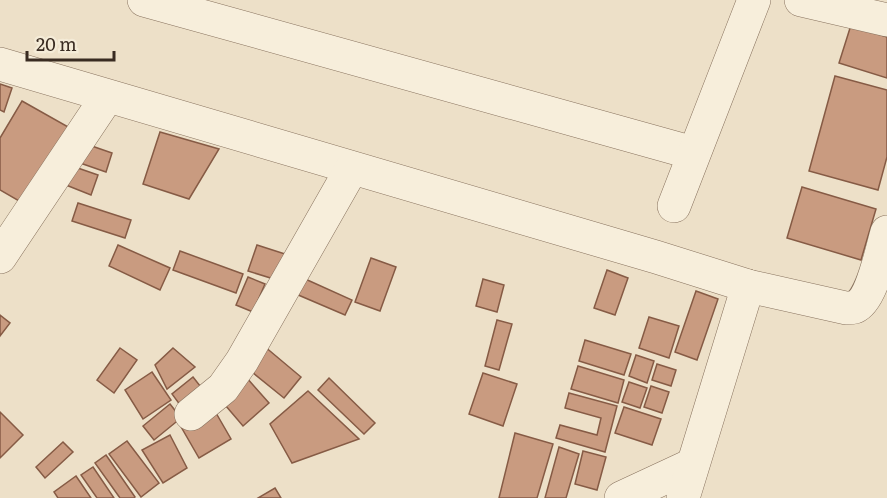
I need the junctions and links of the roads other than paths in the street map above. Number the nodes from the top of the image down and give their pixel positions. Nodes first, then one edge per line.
1 (144, 0) edge
2 (754, 0) edge
3 (801, 0) edge
4 (887, 20) edge
5 (0, 64) edge
6 (108, 97) junction
7 (693, 153) junction
8 (351, 168) junction
9 (674, 206) dead end
10 (887, 232) edge
11 (0, 257) edge
12 (748, 286) junction
13 (191, 414) dead end
14 (692, 465) junction
15 (621, 498) edge
16 (683, 498) edge

1 - 7 street
2 - 7 street
3 - 4 street
5 - 6 street
6 - 8 street
6 - 11 street
7 - 9 street
8 - 12 street
8 - 13 street
10 - 12 street
12 - 14 street
14 - 15 street
14 - 16 street

